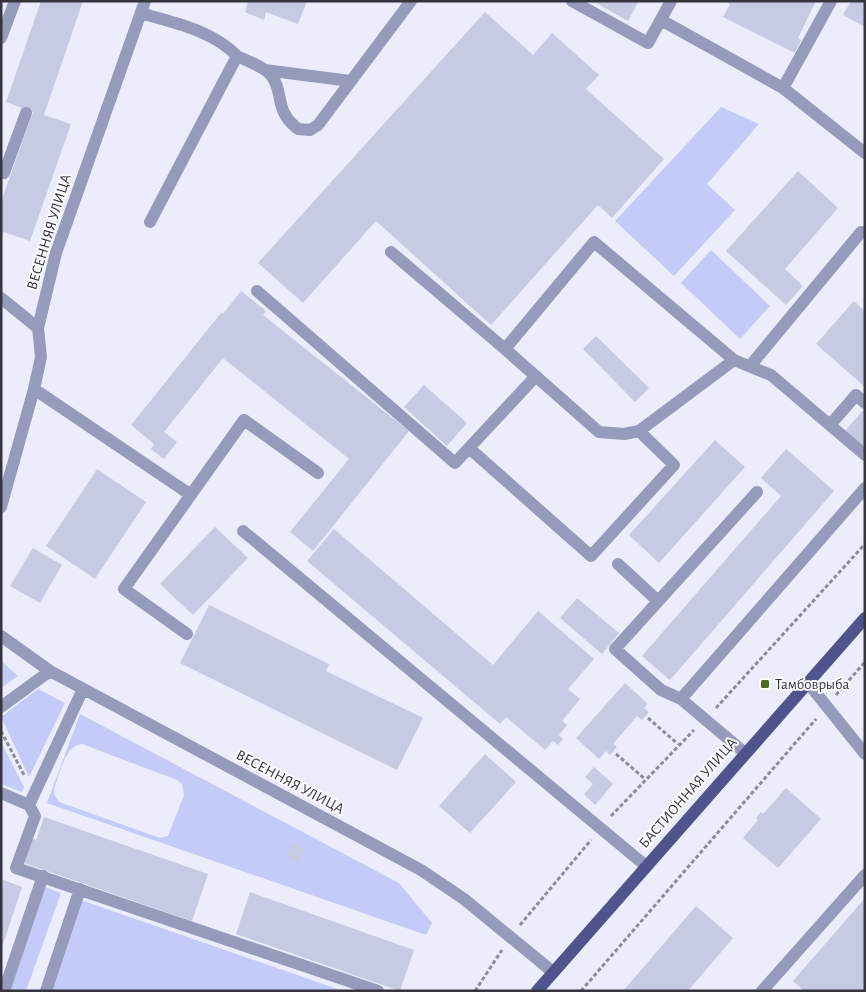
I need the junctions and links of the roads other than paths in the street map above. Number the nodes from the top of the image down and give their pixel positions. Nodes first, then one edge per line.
1 (15, 1) edge
2 (410, 1) edge
3 (572, 1) edge
4 (671, 1) edge
5 (830, 1) edge
6 (143, 7) edge
7 (661, 20) junction
8 (1, 38) edge
9 (237, 56) junction
10 (265, 70) junction
11 (350, 82) junction
12 (783, 88) junction
13 (26, 113) dead end
14 (865, 152) edge
15 (1, 172) edge
16 (150, 222) dead end
17 (861, 232) dead end
18 (391, 252) dead end
19 (257, 291) dead end
20 (1, 298) edge
21 (38, 328) junction
22 (505, 349) junction
23 (734, 360) junction
24 (750, 366) junction
25 (536, 376) junction
26 (34, 389) junction
27 (865, 403) edge
28 (830, 425) junction
29 (639, 431) junction
30 (469, 448) junction
31 (865, 456) edge
32 (318, 473) dead end
33 (865, 488) edge
34 (756, 492) dead end
35 (191, 495) junction
36 (1, 507) edge
37 (243, 531) dead end
38 (618, 564) dead end
39 (658, 601) junction
40 (865, 618) edge
41 (187, 634) dead end
42 (1, 636) edge
43 (50, 672) junction
44 (808, 683) junction
45 (83, 689) junction
46 (681, 698) junction
47 (1, 707) edge
48 (745, 753) junction
49 (865, 754) edge
50 (1, 794) edge
51 (32, 799) junction
52 (646, 866) junction
53 (865, 875) edge
54 (43, 876) junction
55 (80, 889) junction
56 (553, 972) junction
57 (4, 991) edge
58 (46, 991) edge
59 (378, 991) edge
60 (537, 991) edge
61 (762, 991) edge

1 - 8 street
2 - 11 street
3 - 7 street
4 - 7 street
5 - 12 street
6 - 9 street
6 - 21 street, ВЕСЕННЯЯ УЛИЦА
7 - 12 street
9 - 10 street
9 - 16 street
10 - 11 street
10 - 11 street
12 - 14 street
13 - 15 street
17 - 24 street
18 - 22 street
19 - 30 street
20 - 21 street
21 - 26 street, ВЕСЕННЯЯ УЛИЦА
22 - 23 street
22 - 25 street
23 - 24 street
23 - 29 street
24 - 28 street
25 - 29 street
25 - 30 street
26 - 35 street
26 - 36 street, ВЕСЕННЯЯ УЛИЦА
27 - 28 street
28 - 31 street
29 - 30 street
32 - 35 street
33 - 46 street
34 - 39 street
35 - 41 street
37 - 52 street
38 - 39 street
39 - 46 street
40 - 44 main road, БАСТИОННАЯ УЛИЦА
42 - 43 street, ВЕСЕННЯЯ УЛИЦА
43 - 45 street, ВЕСЕННЯЯ УЛИЦА
43 - 47 street
44 - 48 main road, БАСТИОННАЯ УЛИЦА
44 - 49 street
45 - 51 street
45 - 56 street, ВЕСЕННЯЯ УЛИЦА
46 - 48 street
48 - 52 main road, БАСТИОННАЯ УЛИЦА
50 - 51 street
51 - 54 street
52 - 56 main road, БАСТИОННАЯ УЛИЦА
53 - 61 street
54 - 55 street
54 - 57 street
55 - 58 street
55 - 59 street
56 - 60 main road, БАСТИОННАЯ УЛИЦА

